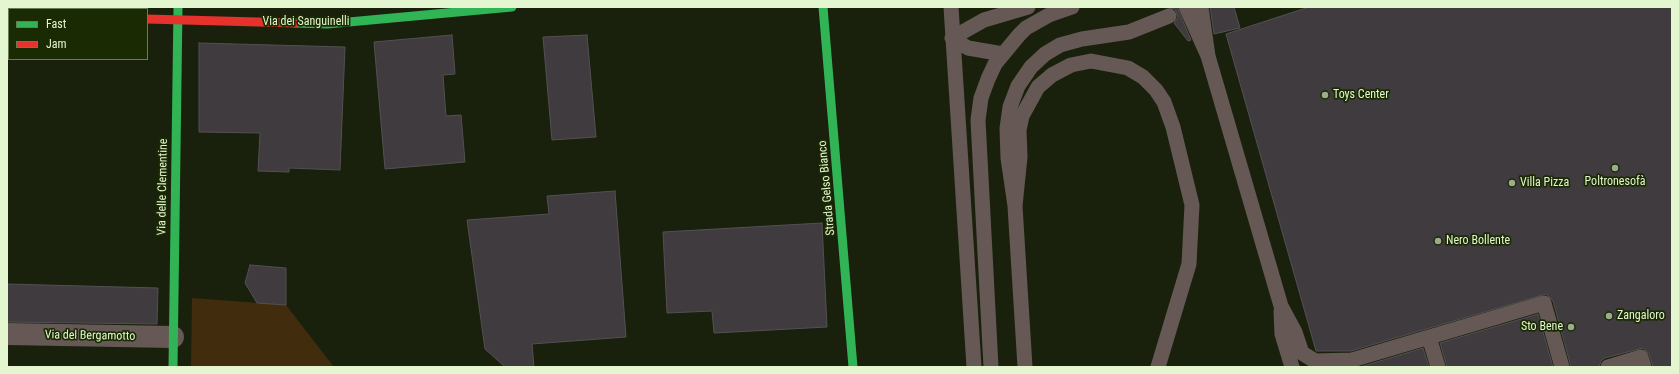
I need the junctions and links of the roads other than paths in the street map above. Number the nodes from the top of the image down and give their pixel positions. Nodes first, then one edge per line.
1 (178, 7) edge
2 (512, 7) edge
3 (823, 7) edge
4 (951, 7) edge
5 (1028, 7) edge
6 (1072, 7) edge
7 (1186, 7) edge
8 (1201, 7) edge
9 (1169, 16) dead end
10 (148, 19) edge
11 (177, 20) junction
12 (952, 38) junction
13 (1003, 54) junction
14 (1208, 56) junction
15 (1015, 206) junction
16 (1281, 306) junction
17 (7, 334) edge
18 (174, 337) junction
19 (1429, 338) junction
20 (1352, 360) junction
21 (1643, 362) edge
22 (173, 367) edge
23 (853, 367) edge
24 (974, 367) edge
25 (991, 367) edge
26 (1024, 367) edge
27 (1158, 367) edge
28 (1292, 367) edge
29 (1338, 367) edge
30 (1438, 367) edge
31 (1562, 367) edge
32 (1608, 367) edge

1 - 11 street, Via delle Clementine
2 - 11 street, Via dei Sanguinelli
3 - 23 street, Strada Gelso Bianco
4 - 12 lane
5 - 12 lane
6 - 13 lane
7 - 14 lane
8 - 14 lane
9 - 15 lane
10 - 11 street, Via dei Sanguinelli
11 - 18 street, Via delle Clementine
12 - 13 lane
12 - 24 lane
13 - 25 lane
14 - 16 lane
15 - 26 lane
15 - 27 lane
16 - 20 lane
16 - 28 lane
17 - 18 street, Via del Bergamotto
18 - 22 street, Via delle Clementine
19 - 20 lane
19 - 30 lane
19 - 31 lane
20 - 29 lane
21 - 32 lane

